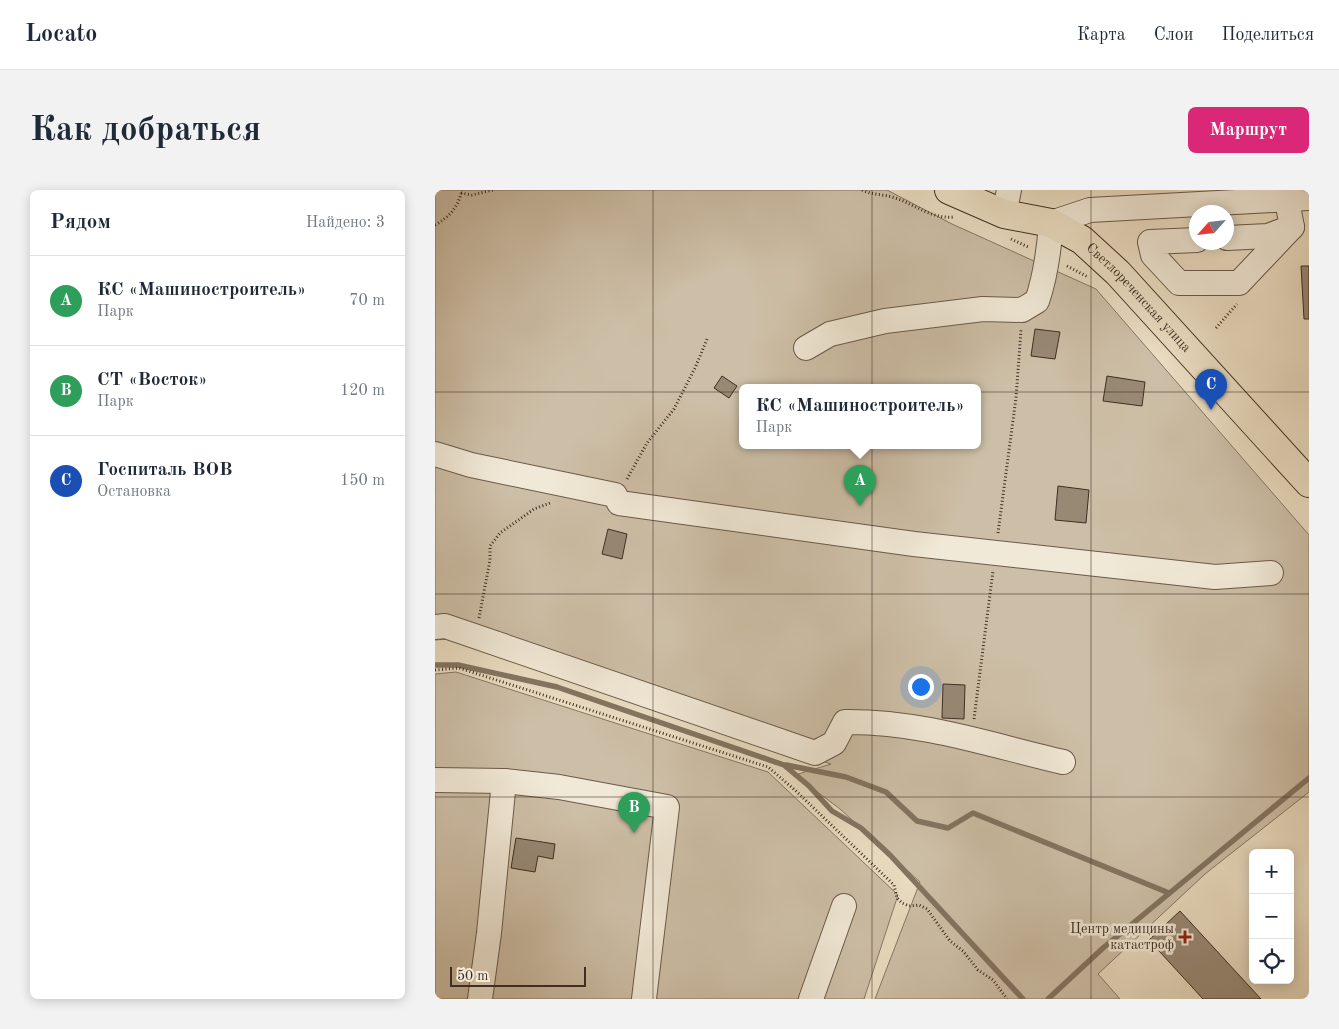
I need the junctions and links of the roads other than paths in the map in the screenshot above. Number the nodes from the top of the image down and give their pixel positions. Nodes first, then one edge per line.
1 (949, 190) edge
2 (1294, 196) edge
3 (1134, 199) edge
4 (1006, 213) edge
5 (1051, 224) junction
6 (1292, 228) junction
7 (1234, 238) edge
8 (1189, 240) edge
9 (806, 348) dead end
10 (435, 454) edge
11 (1309, 483) edge
12 (1271, 573) dead end
13 (435, 627) edge
14 (1063, 762) dead end
15 (435, 780) edge
16 (504, 782) junction
17 (844, 906) dead end
18 (480, 999) edge
19 (644, 999) edge
20 (811, 999) edge

1 - 4 main road, Светлореченская улица
2 - 3 street
2 - 6 street
3 - 5 street
4 - 5 main road, Светлореченская улица
5 - 9 street
5 - 11 main road, Светлореченская улица
6 - 7 street
6 - 8 street
10 - 12 street
13 - 14 street
15 - 16 street
16 - 18 street
16 - 19 street
17 - 20 street

